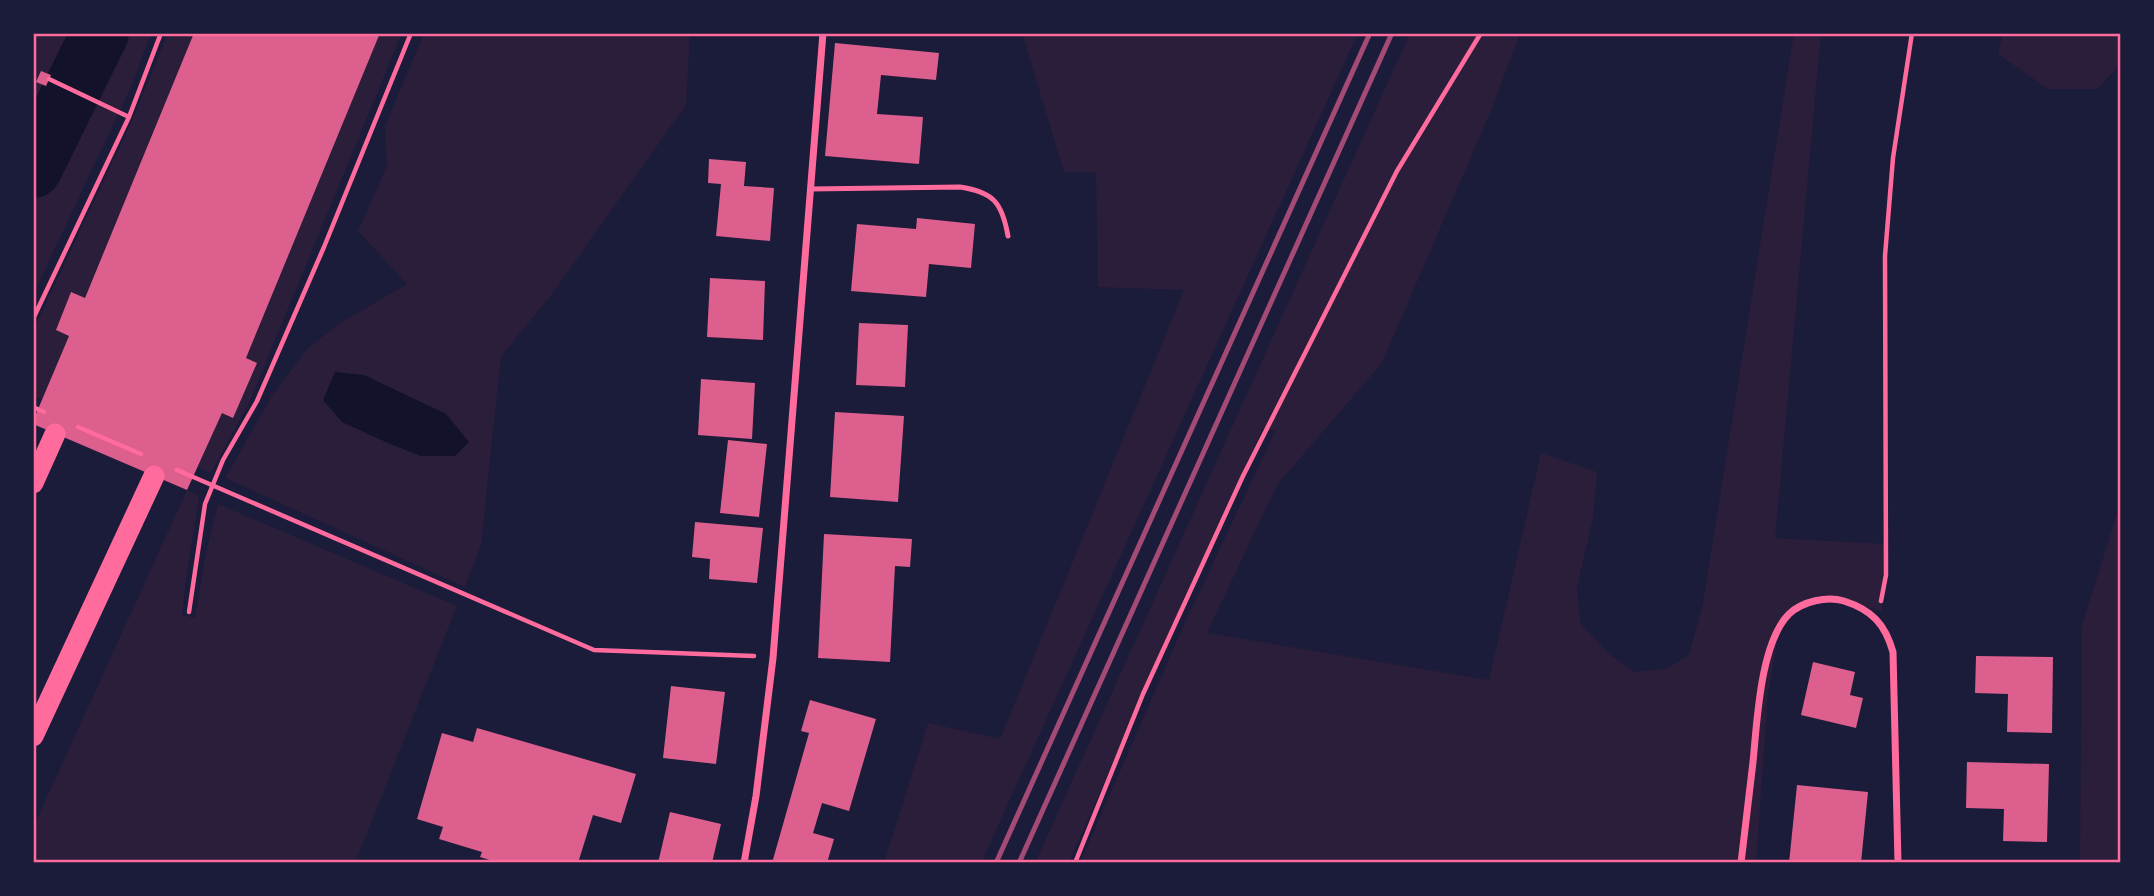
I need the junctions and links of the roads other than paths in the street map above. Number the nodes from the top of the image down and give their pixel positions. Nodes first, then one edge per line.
1 (823, 33) edge
2 (810, 189) junction
3 (1008, 236) dead end
4 (55, 434) dead end
5 (154, 476) dead end
6 (33, 483) edge
7 (33, 736) edge
8 (744, 863) edge
9 (1741, 863) edge
10 (1898, 863) edge

1 - 2 street
2 - 3 lane
2 - 8 street
4 - 6 highway
5 - 7 highway
9 - 10 street

